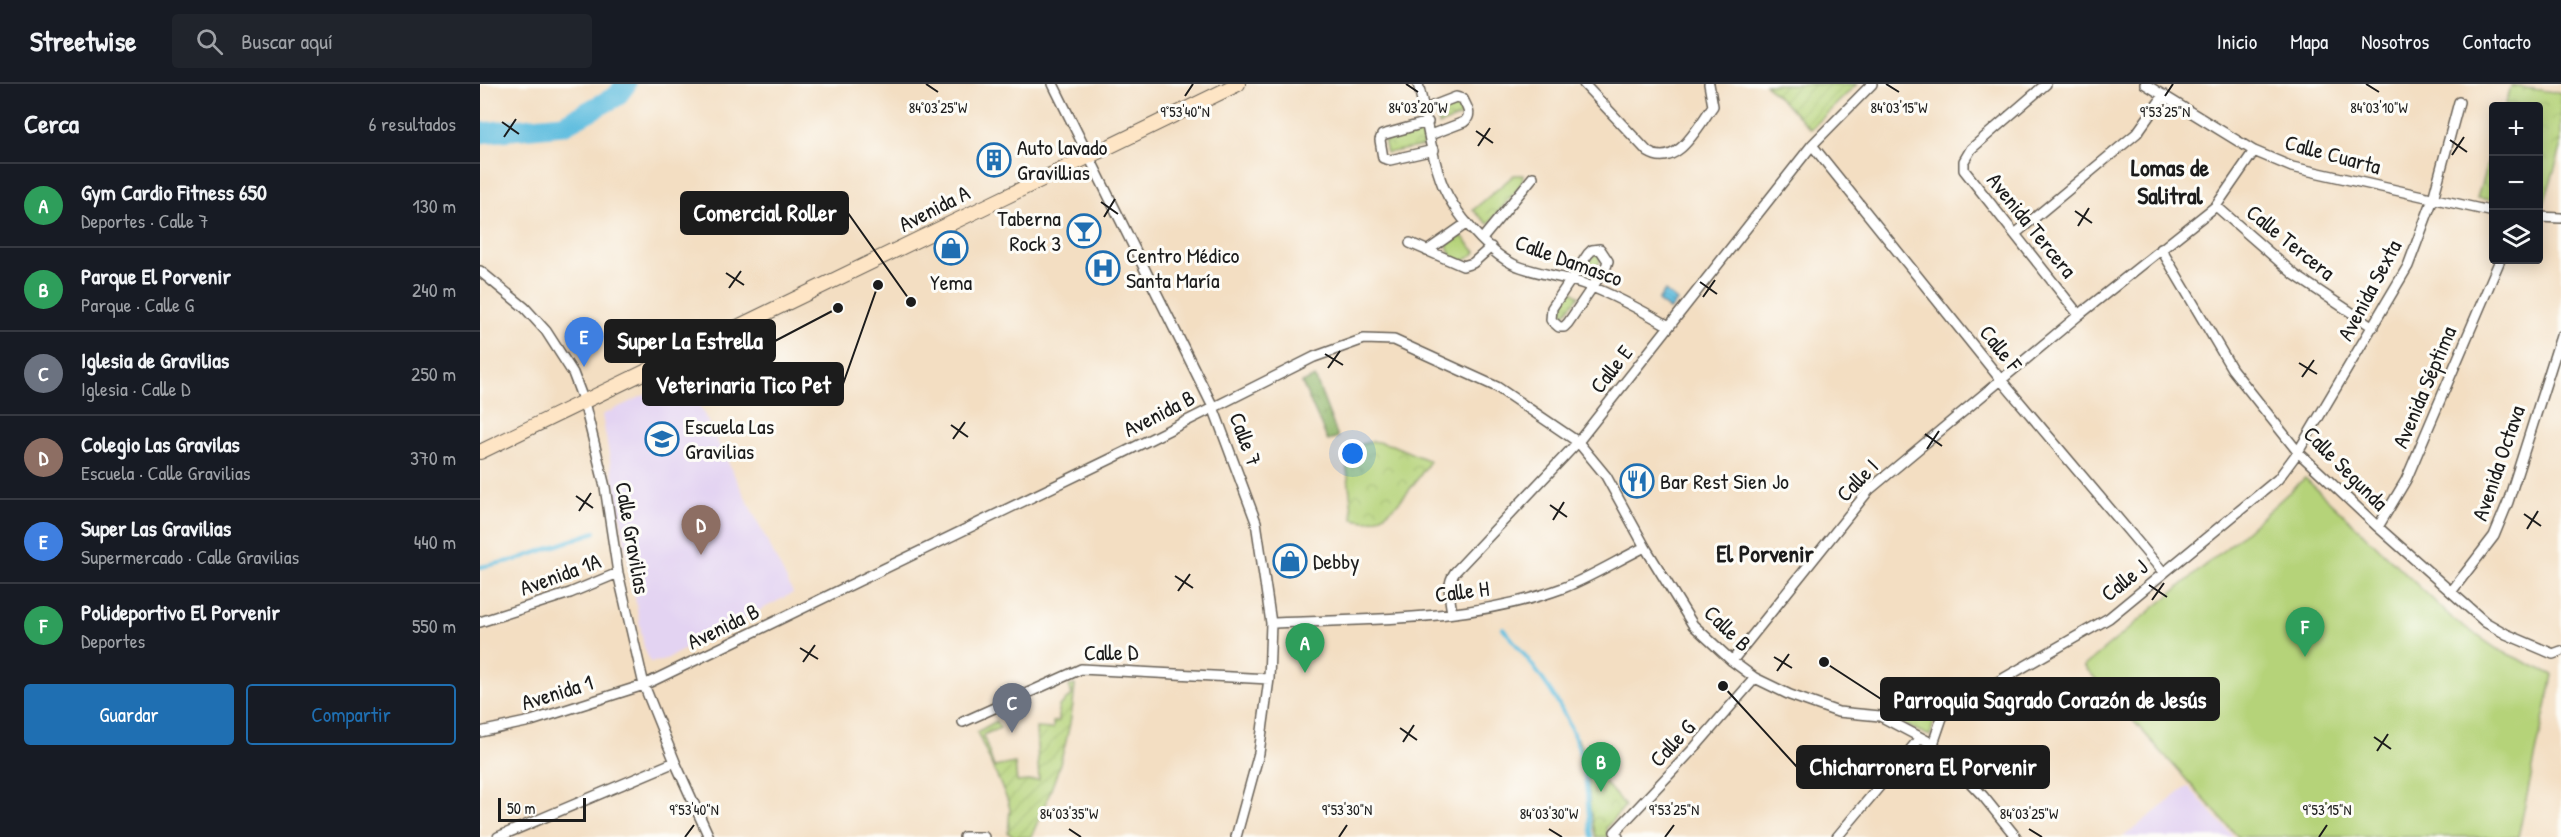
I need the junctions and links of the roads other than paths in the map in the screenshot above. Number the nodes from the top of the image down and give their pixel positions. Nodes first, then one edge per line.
1 (1053, 84) edge
2 (1238, 84) edge
3 (1418, 84) edge
4 (1584, 84) edge
5 (1709, 84) edge
6 (1872, 84) edge
7 (2046, 84) edge
8 (2145, 84) edge
9 (2164, 95) junction
10 (2459, 102) dead end
11 (1425, 109) junction
12 (1428, 122) junction
13 (1430, 135) junction
14 (1812, 145) junction
15 (1434, 150) junction
16 (2254, 151) junction
17 (1090, 156) junction
18 (1533, 177) dead end
19 (2433, 199) junction
20 (2216, 206) junction
21 (2489, 211) edge
22 (2543, 217) edge
23 (2561, 218) edge
24 (1467, 223) junction
25 (2015, 234) junction
26 (1482, 239) junction
27 (1410, 243) dead end
28 (1491, 247) junction
29 (2161, 249) junction
30 (1427, 251) junction
31 (2498, 264) edge
32 (480, 271) edge
33 (1571, 280) junction
34 (1593, 288) junction
35 (2079, 315) junction
36 (1669, 326) junction
37 (2373, 327) junction
38 (2561, 336) edge
39 (2001, 380) junction
40 (584, 402) junction
41 (1213, 407) junction
42 (1578, 442) junction
43 (480, 452) edge
44 (2298, 452) junction
45 (2378, 527) junction
46 (1645, 547) junction
47 (618, 573) junction
48 (2164, 573) junction
49 (2451, 592) junction
50 (1452, 613) junction
51 (480, 622) edge
52 (1271, 623) junction
53 (2560, 652) edge
54 (1732, 661) junction
55 (1755, 678) junction
56 (1269, 679) junction
57 (644, 685) junction
58 (1947, 703) junction
59 (1880, 716) junction
60 (963, 722) dead end
61 (480, 732) edge
62 (1920, 738) junction
63 (1933, 744) junction
64 (675, 762) junction
65 (1616, 834) edge
66 (498, 837) edge
67 (709, 837) edge
68 (964, 837) edge
69 (984, 837) edge
70 (1236, 837) edge
71 (1837, 837) edge
72 (2016, 837) edge

1 - 17 street, Calle 7
2 - 17 street, Avenida A
3 - 11 street, Calle Damasco
4 - 5 street
6 - 14 street, Calle E
7 - 25 street, Avenida Tercera
8 - 9 street, Calle Cuarta
9 - 16 street, Calle Cuarta
9 - 25 street
10 - 19 street, Avenida Sexta
11 - 12 street, Calle Damasco
11 - 13 street
12 - 13 street, Calle Damasco
12 - 15 street
13 - 15 street, Calle Damasco
14 - 36 street, Calle E
14 - 39 street, Calle F
15 - 24 street, Calle Damasco
16 - 19 street, Calle Cuarta
16 - 20 street, Calle I
17 - 40 street, Avenida A
17 - 41 street, Calle 7
18 - 26 street
19 - 21 street, Calle Cuarta
19 - 37 street, Avenida Sexta
20 - 29 street, Calle I
20 - 37 street, Calle Tercera
22 - 23 street
24 - 26 street, Calle Damasco
24 - 30 street
25 - 35 street, Avenida Tercera
26 - 28 street, Calle Damasco
27 - 30 street
28 - 30 street
28 - 33 street, Calle Damasco
29 - 35 street, Calle I
29 - 44 street, Calle Segunda
31 - 45 street, Avenida Séptima
32 - 40 street, Calle Gravilias
33 - 34 street, Calle Damasco
33 - 34 street
33 - 34 street
34 - 36 street, Calle Damasco
35 - 39 street, Calle I
36 - 42 street, Calle E
37 - 44 street, Avenida Sexta
38 - 49 street, Avenida Octava
39 - 48 street, Calle F
39 - 54 street, Calle I
40 - 43 street, Avenida A
40 - 47 street, Calle Gravilias
41 - 42 street, Avenida B
41 - 52 street, Calle 7
41 - 57 street, Avenida B
42 - 46 street, Avenida B
42 - 50 street, Calle E
44 - 45 street, Calle Segunda
44 - 48 street, Calle J
45 - 49 street, Calle Segunda
46 - 50 street, Calle H
46 - 54 street, Calle B
47 - 51 street, Avenida 1A
47 - 57 street, Calle Gravilias
48 - 58 street, Calle J
49 - 53 street, Calle Segunda
50 - 52 street, Calle H
52 - 56 street, Calle 7
54 - 55 street, Calle B
55 - 59 street, Calle B
55 - 65 street, Calle G
56 - 60 street, Calle D
56 - 70 street, Calle 7
57 - 61 street, Avenida 1
57 - 64 street, Calle Gravilias
58 - 59 street, Calle J
58 - 63 street
59 - 62 street, Calle B
62 - 63 street, Calle B
62 - 71 street
63 - 72 street, Calle B
64 - 66 street
64 - 67 street, Calle Gravilias
68 - 69 street

